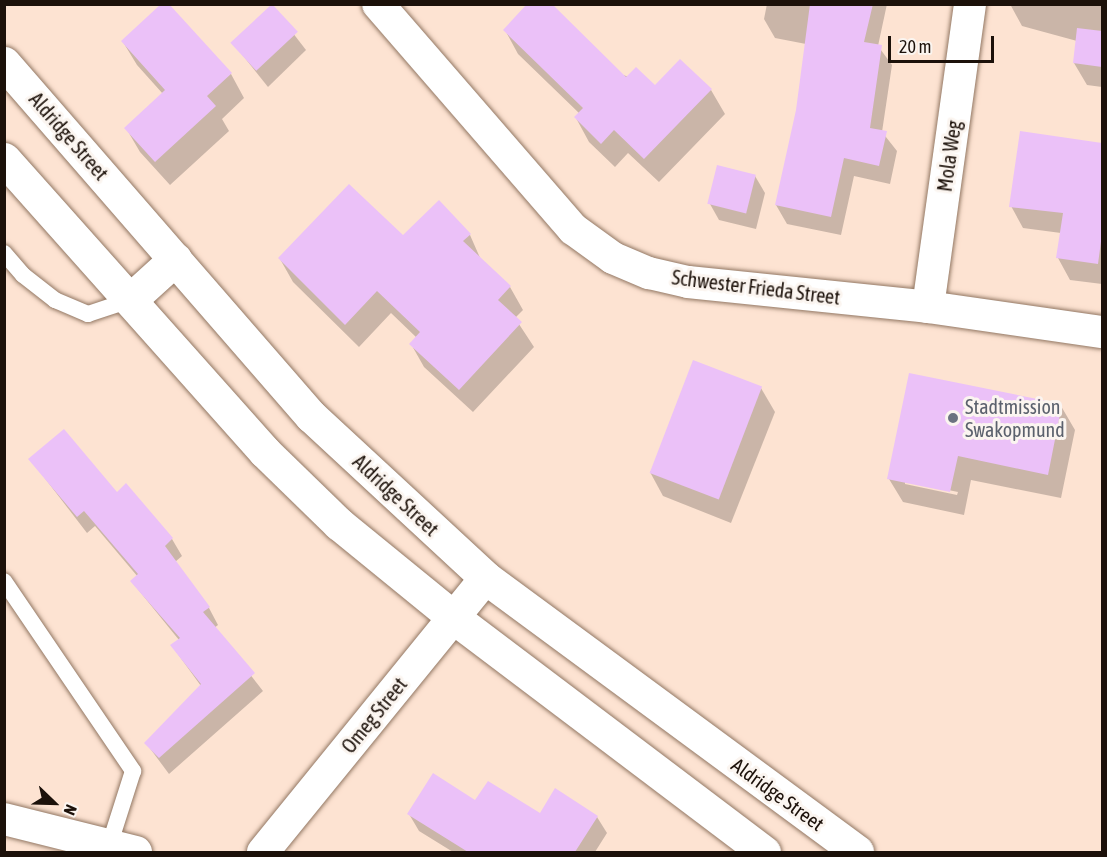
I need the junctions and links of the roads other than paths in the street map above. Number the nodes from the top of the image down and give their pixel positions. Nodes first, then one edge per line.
1 (378, 4) edge
2 (970, 4) edge
3 (4, 63) edge
4 (4, 159) edge
5 (4, 253) edge
6 (175, 259) junction
7 (130, 300) junction
8 (928, 307) junction
9 (1102, 332) edge
10 (486, 578) junction
11 (4, 581) edge
12 (453, 617) junction
13 (4, 819) edge
14 (122, 849) edge
15 (263, 852) edge
16 (764, 852) edge
17 (857, 852) edge

1 - 8 street, Schwester Frieda Street
2 - 8 street, Mola Weg
3 - 6 street, Aldridge Street
4 - 7 street
5 - 7 lane
6 - 7 street
6 - 10 street, Aldridge Street
7 - 12 street
8 - 9 street, Schwester Frieda Street
10 - 12 street, Omeg Street
10 - 17 street, Aldridge Street
11 - 14 lane
12 - 15 street, Omeg Street
12 - 16 street
13 - 14 street

